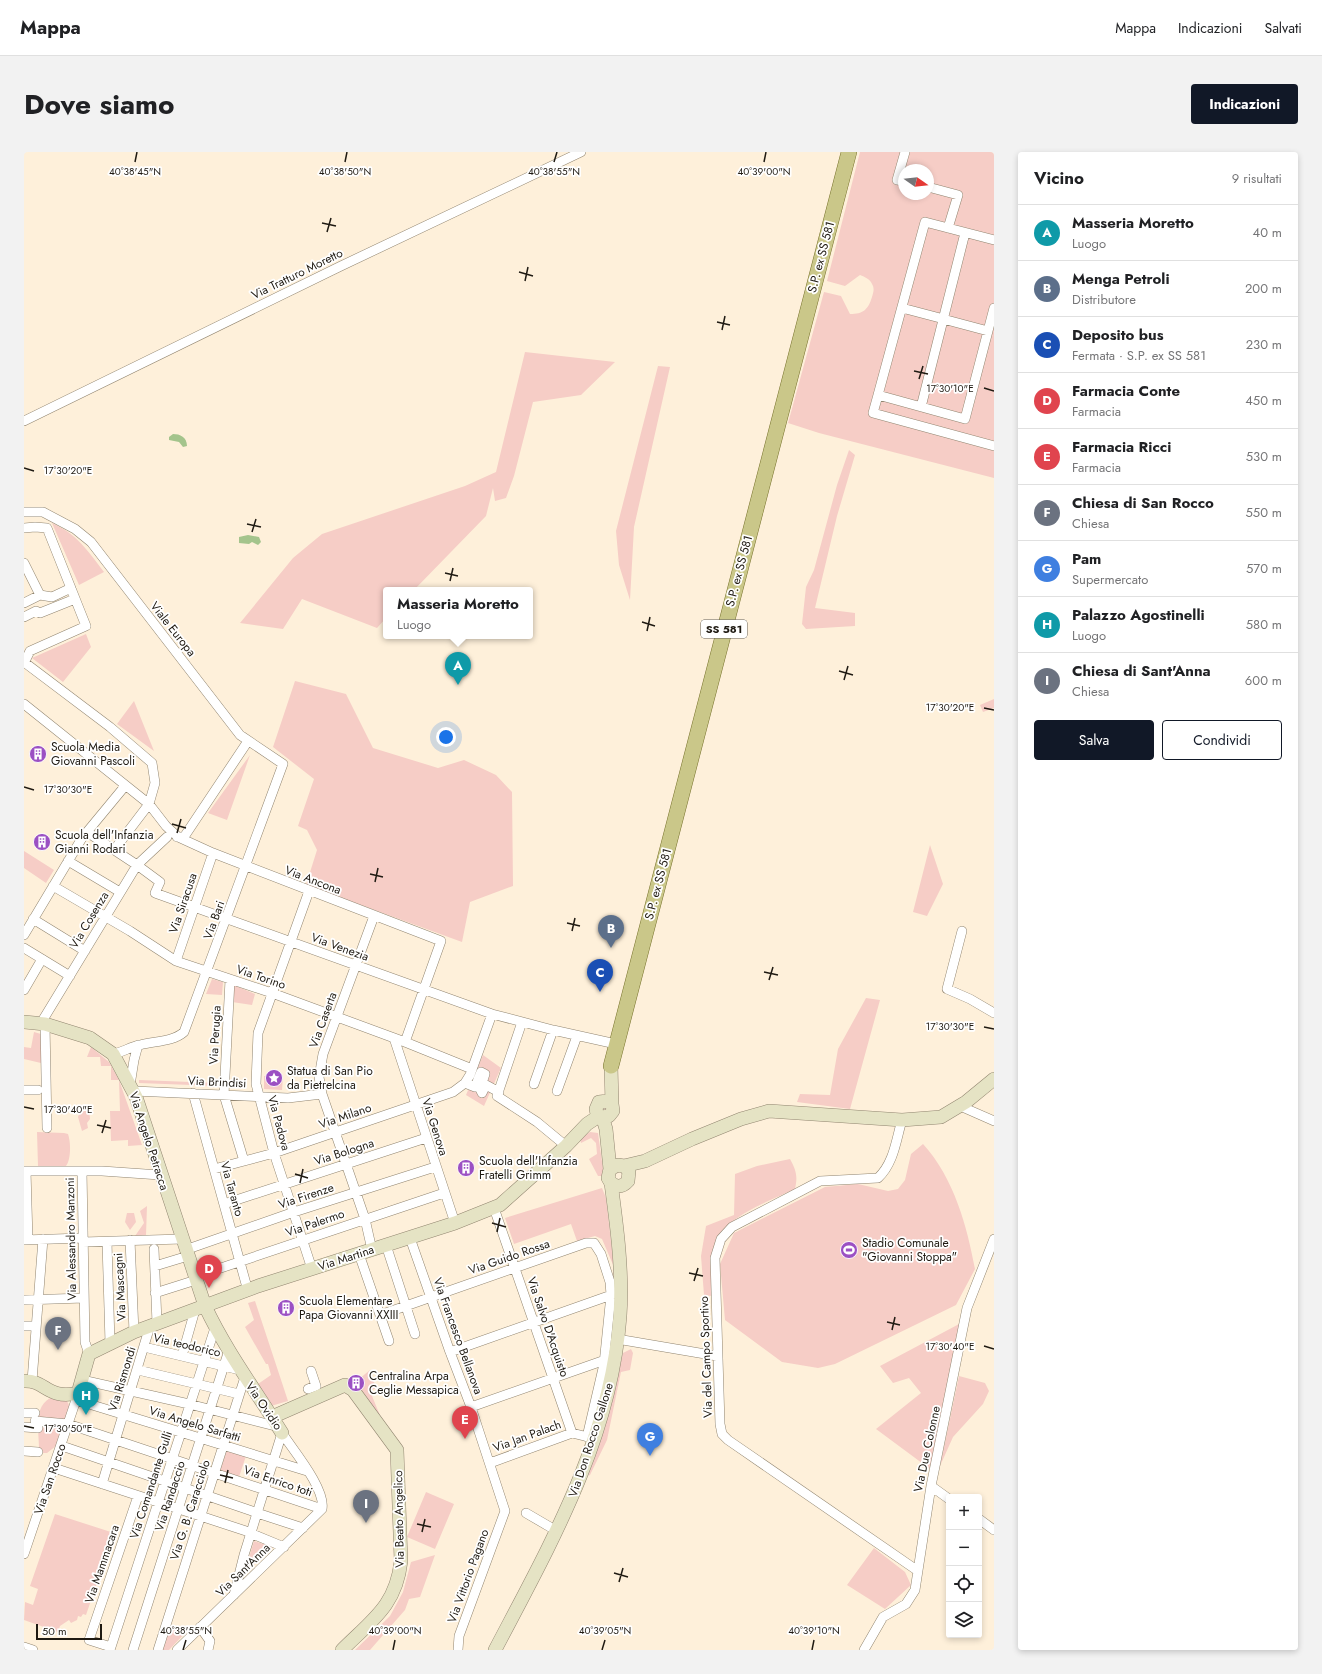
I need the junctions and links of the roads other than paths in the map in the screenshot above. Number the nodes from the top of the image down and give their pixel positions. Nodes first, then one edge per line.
1 (581, 152) edge
2 (849, 152) edge
3 (905, 152) edge
4 (902, 164) edge
5 (934, 189) edge
6 (948, 228) junction
7 (965, 232) junction
8 (994, 240) edge
9 (902, 308) junction
10 (994, 308) edge
11 (941, 319) junction
12 (988, 331) junction
13 (878, 395) junction
14 (921, 407) junction
15 (24, 421) edge
16 (994, 446) edge
17 (24, 512) edge
18 (24, 528) edge
19 (24, 563) edge
20 (71, 588) junction
21 (40, 595) junction
22 (75, 599) junction
23 (24, 603) edge
24 (24, 617) edge
25 (24, 663) edge
26 (24, 704) edge
27 (248, 741) junction
28 (283, 764) joint
29 (125, 786) junction
30 (149, 804) junction
31 (166, 826) junction
32 (87, 832) junction
33 (167, 837) junction
34 (178, 837) junction
35 (114, 850) junction
36 (213, 853) junction
37 (68, 861) junction
38 (137, 864) junction
39 (246, 866) junction
40 (53, 886) junction
41 (309, 891) junction
42 (120, 892) junction
43 (195, 908) junction
44 (374, 916) junction
45 (105, 917) junction
46 (227, 919) junction
47 (33, 920) junction
48 (962, 931) dead end
49 (24, 935) edge
50 (290, 941) junction
51 (24, 948) edge
52 (85, 951) junction
53 (42, 959) junction
54 (176, 961) junction
55 (356, 965) junction
56 (208, 971) junction
57 (70, 976) junction
58 (230, 980) junction
59 (423, 989) junction
60 (24, 990) edge
61 (272, 993) junction
62 (24, 1013) edge
63 (994, 1013) edge
64 (492, 1014) junction
65 (336, 1017) junction
66 (24, 1022) edge
67 (522, 1022) junction
68 (43, 1024) junction
69 (553, 1030) junction
70 (577, 1036) junction
71 (394, 1038) junction
72 (405, 1042) junction
73 (616, 1044) junction
74 (126, 1050) junction
75 (611, 1066) joint
76 (472, 1069) junction
77 (994, 1079) edge
78 (465, 1083) junction
79 (534, 1084) dead end
80 (134, 1089) junction
81 (24, 1090) edge
82 (38, 1090) dead end
83 (557, 1091) dead end
84 (499, 1092) junction
85 (193, 1093) junction
86 (322, 1094) junction
87 (224, 1095) junction
88 (260, 1096) junction
89 (415, 1104) junction
90 (960, 1106) junction
91 (603, 1110) junction
92 (902, 1120) junction
93 (994, 1121) edge
94 (47, 1128) dead end
95 (335, 1131) junction
96 (426, 1138) junction
97 (566, 1146) junction
98 (274, 1154) junction
99 (244, 1161) junction
100 (645, 1161) junction
101 (346, 1163) junction
102 (435, 1167) junction
103 (618, 1167) junction
104 (214, 1169) junction
105 (25, 1171) edge
106 (82, 1171) junction
107 (160, 1175) junction
108 (611, 1183) junction
109 (627, 1183) junction
110 (286, 1184) junction
111 (356, 1192) junction
112 (444, 1193) junction
113 (224, 1204) junction
114 (494, 1208) junction
115 (294, 1212) junction
116 (615, 1213) junction
117 (365, 1219) junction
118 (455, 1223) junction
119 (233, 1234) junction
120 (410, 1238) junction
121 (43, 1239) junction
122 (994, 1239) edge
123 (26, 1240) edge
124 (83, 1240) junction
125 (130, 1240) junction
126 (302, 1240) junction
127 (107, 1242) junction
128 (386, 1246) junction
129 (185, 1248) junction
130 (154, 1249) dead end
131 (372, 1250) junction
132 (359, 1254) junction
133 (239, 1262) junction
134 (155, 1266) junction
135 (515, 1268) junction
136 (312, 1269) junction
137 (195, 1279) junction
138 (248, 1290) junction
139 (155, 1293) junction
140 (616, 1294) junction
141 (84, 1298) junction
142 (431, 1298) junction
143 (24, 1300) edge
144 (38, 1300) junction
145 (406, 1306) junction
146 (200, 1308) junction
147 (380, 1315) junction
148 (534, 1322) junction
149 (154, 1324) junction
150 (24, 1326) edge
151 (36, 1326) junction
152 (215, 1328) junction
153 (134, 1332) junction
154 (415, 1334) dead end
155 (617, 1339) junction
156 (389, 1341) dead end
157 (110, 1343) junction
158 (144, 1347) junction
159 (229, 1350) junction
160 (24, 1352) edge
161 (34, 1352) junction
162 (450, 1352) junction
163 (89, 1354) junction
164 (182, 1356) junction
165 (716, 1356) junction
166 (604, 1360) junction
167 (204, 1362) junction
168 (224, 1366) junction
169 (138, 1370) junction
170 (312, 1372) dead end
171 (243, 1374) junction
172 (553, 1378) junction
173 (82, 1380) junction
174 (28, 1381) edge
175 (196, 1384) junction
176 (216, 1389) junction
177 (308, 1389) dead end
178 (132, 1391) junction
179 (240, 1394) junction
180 (77, 1397) junction
181 (189, 1404) junction
182 (471, 1407) junction
183 (210, 1410) junction
184 (24, 1413) edge
185 (124, 1414) junction
186 (233, 1416) junction
187 (36, 1420) junction
188 (68, 1424) junction
189 (278, 1426) junction
190 (24, 1427) edge
191 (181, 1431) junction
192 (572, 1433) junction
193 (201, 1437) junction
194 (591, 1438) junction
195 (116, 1440) junction
196 (224, 1445) junction
197 (62, 1446) junction
198 (24, 1451) edge
199 (38, 1452) dead end
200 (172, 1458) junction
201 (108, 1462) junction
202 (274, 1462) junction
203 (490, 1463) junction
204 (192, 1465) junction
205 (54, 1468) junction
206 (307, 1471) junction
207 (215, 1472) junction
208 (165, 1482) junction
209 (102, 1484) junction
210 (931, 1486) junction
211 (185, 1488) junction
212 (264, 1490) junction
213 (207, 1495) junction
214 (138, 1496) junction
215 (946, 1497) edge
216 (158, 1503) junction
217 (322, 1507) junction
218 (178, 1510) junction
219 (505, 1511) joint
220 (254, 1512) junction
221 (526, 1513) dead end
222 (201, 1517) junction
223 (982, 1522) edge
224 (550, 1527) dead end
225 (303, 1528) junction
226 (994, 1530) edge
227 (248, 1532) junction
228 (27, 1534) edge
229 (284, 1547) junction
230 (24, 1554) edge
231 (918, 1571) junction
232 (234, 1595) junction
233 (200, 1628) junction
234 (24, 1647) edge
235 (111, 1648) edge
236 (33, 1650) edge
237 (133, 1650) edge
238 (158, 1650) edge
239 (177, 1650) edge
240 (208, 1650) edge
241 (342, 1650) edge
242 (458, 1650) edge
243 (495, 1650) edge
244 (864, 1650) edge

1 - 15 street, Via Tratturo Moretto
2 - 73 main road, S.P. ex SS 581 / SS 581
3 - 4 street
5 - 6 street
6 - 7 street
6 - 9 street
7 - 8 street
7 - 11 street
9 - 11 street
9 - 13 street
10 - 12 street
11 - 12 street
11 - 14 street
12 - 14 street
13 - 14 street
13 - 16 street
17 - 27 street, Viale Europa
18 - 20 street
19 - 21 street
20 - 21 street
20 - 22 street
21 - 23 street
22 - 24 street
22 - 25 street
25 - 30 street
26 - 29 street
27 - 28 street, Viale Europa
27 - 34 street
28 - 39 street, Via Bari
29 - 30 street
29 - 32 street
30 - 31 street
30 - 35 street
31 - 33 street
31 - 34 street
32 - 35 street, Via Venezia
32 - 37 street
33 - 34 street
33 - 38 street, Via Cosenza
34 - 36 street, Via Ancona
35 - 38 street, Via Venezia
36 - 39 street, Via Ancona
36 - 43 street, Via Siracusa
37 - 40 street
37 - 42 street
38 - 42 street, Via Cosenza
38 - 43 street, Via Venezia
39 - 41 street, Via Ancona
39 - 46 street, Via Bari
40 - 45 street, Via Torino
40 - 47 street
41 - 44 street, Via Ancona
41 - 50 street, Via Padova
42 - 45 street, Via Cosenza
43 - 46 street, Via Venezia
43 - 54 street, Via Siracusa
44 - 55 street, Via Caserta
44 - 59 street, Via Ancona
45 - 52 street, Via Cosenza
45 - 54 street, Via Torino
46 - 50 street, Via Venezia
46 - 56 street, Via Bari
47 - 49 street
47 - 52 street
48 - 63 street
50 - 55 street, Via Venezia
50 - 61 street, Via Padova
51 - 53 street
52 - 57 street, Via Cosenza
53 - 57 street
53 - 60 street
54 - 56 street, Via Torino
55 - 59 street, Via Venezia
55 - 65 street, Via Caserta
56 - 58 street, Via Torino
56 - 74 street, Via Bari
57 - 68 street, Via Cosenza
58 - 61 street, Via Torino
58 - 87 street, Via Perugia
59 - 64 street, Via Venezia
59 - 72 street
61 - 65 street, Via Torino
61 - 88 street, Via Padova
62 - 68 street
64 - 67 street, Via Venezia
64 - 76 street
65 - 71 street, Via Torino
65 - 86 street, Via Caserta
66 - 68 street
67 - 69 street, Via Venezia
67 - 84 street
68 - 74 street
68 - 94 street
69 - 70 street, Via Venezia
69 - 79 street
70 - 73 street, Via Venezia
70 - 83 street
71 - 72 street, Via Torino
71 - 89 street, Via Genova
72 - 76 street, Via Torino
73 - 75 main road, S.P. ex SS 581 / SS 581
74 - 80 street, Via Angelo Petracca
74 - 80 street
74 - 80 street
75 - 91 street
76 - 78 street
77 - 90 street
78 - 84 street, Via Milano
78 - 89 street, Via Milano
80 - 85 street, Via Brindisi
80 - 107 street, Via Angelo Petracca
81 - 82 street
84 - 97 street
85 - 87 street, Via Brindisi
85 - 104 street, Via Taranto
86 - 88 street, Via Brindisi
86 - 95 street, Via Caserta
87 - 88 street, Via Brindisi
87 - 99 street, Via Perugia
88 - 98 street, Via Padova
89 - 95 street, Via Milano
89 - 96 street, Via Genova
90 - 92 street
90 - 93 street
91 - 97 street, Via Martina
91 - 103 street
92 - 100 street
92 - 165 street, Via del Campo Sportivo
95 - 98 street, Via Milano
95 - 101 street, Via Caserta
96 - 101 street, Via Bologna
96 - 102 street, Via Genova
97 - 114 street, Via Martina
98 - 99 street, Via Milano
98 - 110 street, Via Padova
99 - 104 street, Via Milano
100 - 103 street
100 - 109 street
101 - 110 street, Via Bologna
101 - 111 street, Via Caserta
102 - 111 street, Via Firenze
102 - 112 street, Via Genova
103 - 108 street
103 - 109 street
104 - 113 street, Via Taranto
105 - 106 street
105 - 123 street
106 - 107 street
106 - 124 street, Via Alessandro Manzoni
107 - 129 street, Via Angelo Petracca
108 - 109 street
108 - 116 street, Via Don Rocco Gallone
109 - 116 street
110 - 113 street, Via Bologna
110 - 115 street, Via Padova
111 - 115 street, Via Firenze
111 - 117 street, Via Caserta
112 - 117 street, Via Palermo
112 - 118 street, Via Genova
113 - 119 street, Via Taranto
114 - 118 street, Via Martina
114 - 135 street, Via Salvo D'Acquisto
115 - 119 street, Via Firenze
115 - 126 street, Via Padova
116 - 140 street, Via Don Rocco Gallone
117 - 126 street, Via Palermo
117 - 131 street, Via Caserta
118 - 120 street, Via Martina
119 - 129 street, Via Firenze
119 - 133 street, Via Taranto
120 - 128 street, Via Martina
120 - 142 street, Via Francesco Bellanova
121 - 123 street
121 - 124 street
121 - 144 street
122 - 210 street, Via Due Colonne
124 - 127 street
124 - 141 street, Via Alessandro Manzoni
125 - 127 street
125 - 129 street
125 - 153 street, Via Mascagni
126 - 133 street, Via Palermo
126 - 136 street, Via Padova
127 - 157 street
128 - 131 street, Via Martina
128 - 145 street
129 - 134 street, Via Firenze
129 - 137 street, Via Angelo Petracca
130 - 134 street, Via Rismondi
131 - 132 street, Via Martina
132 - 136 street, Via Martina
132 - 147 street
133 - 137 street, Via Palermo
133 - 138 street, Via Taranto
134 - 139 street, Via Rismondi
135 - 140 street, Via Guido Rossa
135 - 142 street, Via Guido Rossa
135 - 148 street, Via Salvo D'Acquisto
136 - 138 street, Via Martina
137 - 139 street, Via Palermo
137 - 146 street, Via Angelo Petracca
138 - 146 street, Via Martina
139 - 149 street, Via Rismondi
140 - 148 street
140 - 155 street, Via Don Rocco Gallone
140 - 166 street
141 - 144 street
141 - 163 street, Via Alessandro Manzoni
142 - 145 street, Via Guido Rossa
142 - 162 street, Via Francesco Bellanova
143 - 144 street
144 - 151 street
145 - 147 street, Via Guido Rossa
145 - 154 street
146 - 149 street, Via Martina
146 - 152 street, Via Ovidio
146 - 164 street
147 - 156 street
148 - 162 street
148 - 172 street, Via Salvo D'Acquisto
149 - 153 street, Via Martina
149 - 158 street, Via Rismondi
150 - 151 street
151 - 161 street
152 - 159 street, Via Ovidio
152 - 167 street, Via Comandante Gulli
153 - 157 street, Via Martina
155 - 165 street
155 - 194 street, Via Don Rocco Gallone
157 - 163 street, Via Martina
158 - 164 street, Via teodorico
158 - 169 street, Via Rismondi
159 - 168 street, Via Randaccio
159 - 171 street, Via Ovidio
160 - 161 street
161 - 174 street
162 - 182 street, Via Francesco Bellanova
163 - 173 street, Via San Rocco
164 - 167 street, Via teodorico
165 - 231 street, Via del Campo Sportivo
166 - 172 street
166 - 194 street
167 - 168 street, Via teodorico
167 - 175 street, Via Comandante Gulli
168 - 171 street, Via teodorico
168 - 176 street, Via Randaccio
169 - 175 street
169 - 178 street, Via Rismondi
170 - 177 street
171 - 179 street, Via G. B. Caracciolo
171 - 189 street, Via Ovidio
172 - 182 street
172 - 192 street, Via Salvo D'Acquisto
173 - 178 street
173 - 180 street, Via San Rocco
174 - 180 street
175 - 176 street
175 - 181 street, Via Comandante Gulli
176 - 179 street
176 - 183 street, Via Randaccio
178 - 181 street
178 - 185 street, Via Rismondi
179 - 186 street, Via G. B. Caracciolo
180 - 185 street, Via Angelo Sarfatti
180 - 188 street, Via San Rocco
181 - 183 street
181 - 191 street, Via Comandante Gulli
182 - 203 street, Via Francesco Bellanova
183 - 186 street
183 - 193 street, Via Randaccio
184 - 187 street
185 - 191 street, Via Angelo Sarfatti
185 - 195 street, Via Rismondi
186 - 189 street
186 - 196 street, Via G. B. Caracciolo
187 - 188 street, Via Enrico toti
187 - 190 street
188 - 195 street, Via Enrico toti
188 - 197 street, Via San Rocco
189 - 202 street
189 - 206 street, Via Ovidio
189 - 241 street, Via Beato Angelico
191 - 193 street, Via Angelo Sarfatti
191 - 200 street, Via Comandante Gulli
192 - 194 street
192 - 203 street, Via Jan Palach
193 - 196 street, Via Angelo Sarfatti
193 - 204 street, Via Randaccio
194 - 243 street, Via Don Rocco Gallone
195 - 200 street, Via Enrico toti
195 - 201 street, Via Rismondi
196 - 202 street, Via Angelo Sarfatti
196 - 207 street, Via G. B. Caracciolo
197 - 201 street
197 - 205 street, Via San Rocco
198 - 199 street
200 - 204 street, Via Enrico toti
200 - 208 street, Via Comandante Gulli
201 - 208 street
201 - 209 street, Via Rismondi
202 - 206 street, Via Angelo Sarfatti
202 - 212 street
203 - 219 street, Via Francesco Bellanova
204 - 207 street, Via Enrico toti
204 - 211 street, Via Randaccio
205 - 209 street
205 - 228 street, Via San Rocco
206 - 217 street, Via Ovidio
207 - 212 street, Via Enrico toti
207 - 213 street, Via G. B. Caracciolo
208 - 211 street
208 - 216 street, Via Comandante Gulli
209 - 214 street
210 - 215 street
210 - 231 street, Via Due Colonne
211 - 213 street
211 - 218 street, Via Randaccio
212 - 217 street, Via Enrico toti
212 - 220 street
213 - 220 street
213 - 222 street, Via G. B. Caracciolo
214 - 216 street
214 - 235 street, Via Mammacara
216 - 218 street
216 - 235 street, Via Comandante Gulli
217 - 225 street, Via Sant'Anna
218 - 222 street
218 - 237 street, Via Randaccio
219 - 242 street, Via Vittorio Pagano
220 - 225 street
220 - 227 street
221 - 224 street
222 - 227 street
222 - 238 street, Via G. B. Caracciolo
223 - 226 street
225 - 229 street, Via Sant'Anna
227 - 229 street
227 - 232 street
228 - 230 street, Via San Rocco
229 - 232 street, Via Sant'Anna
231 - 244 street, Via Due Colonne
232 - 233 street, Via Sant'Anna
233 - 239 street, Via Sant'Anna
233 - 240 street
234 - 236 street

